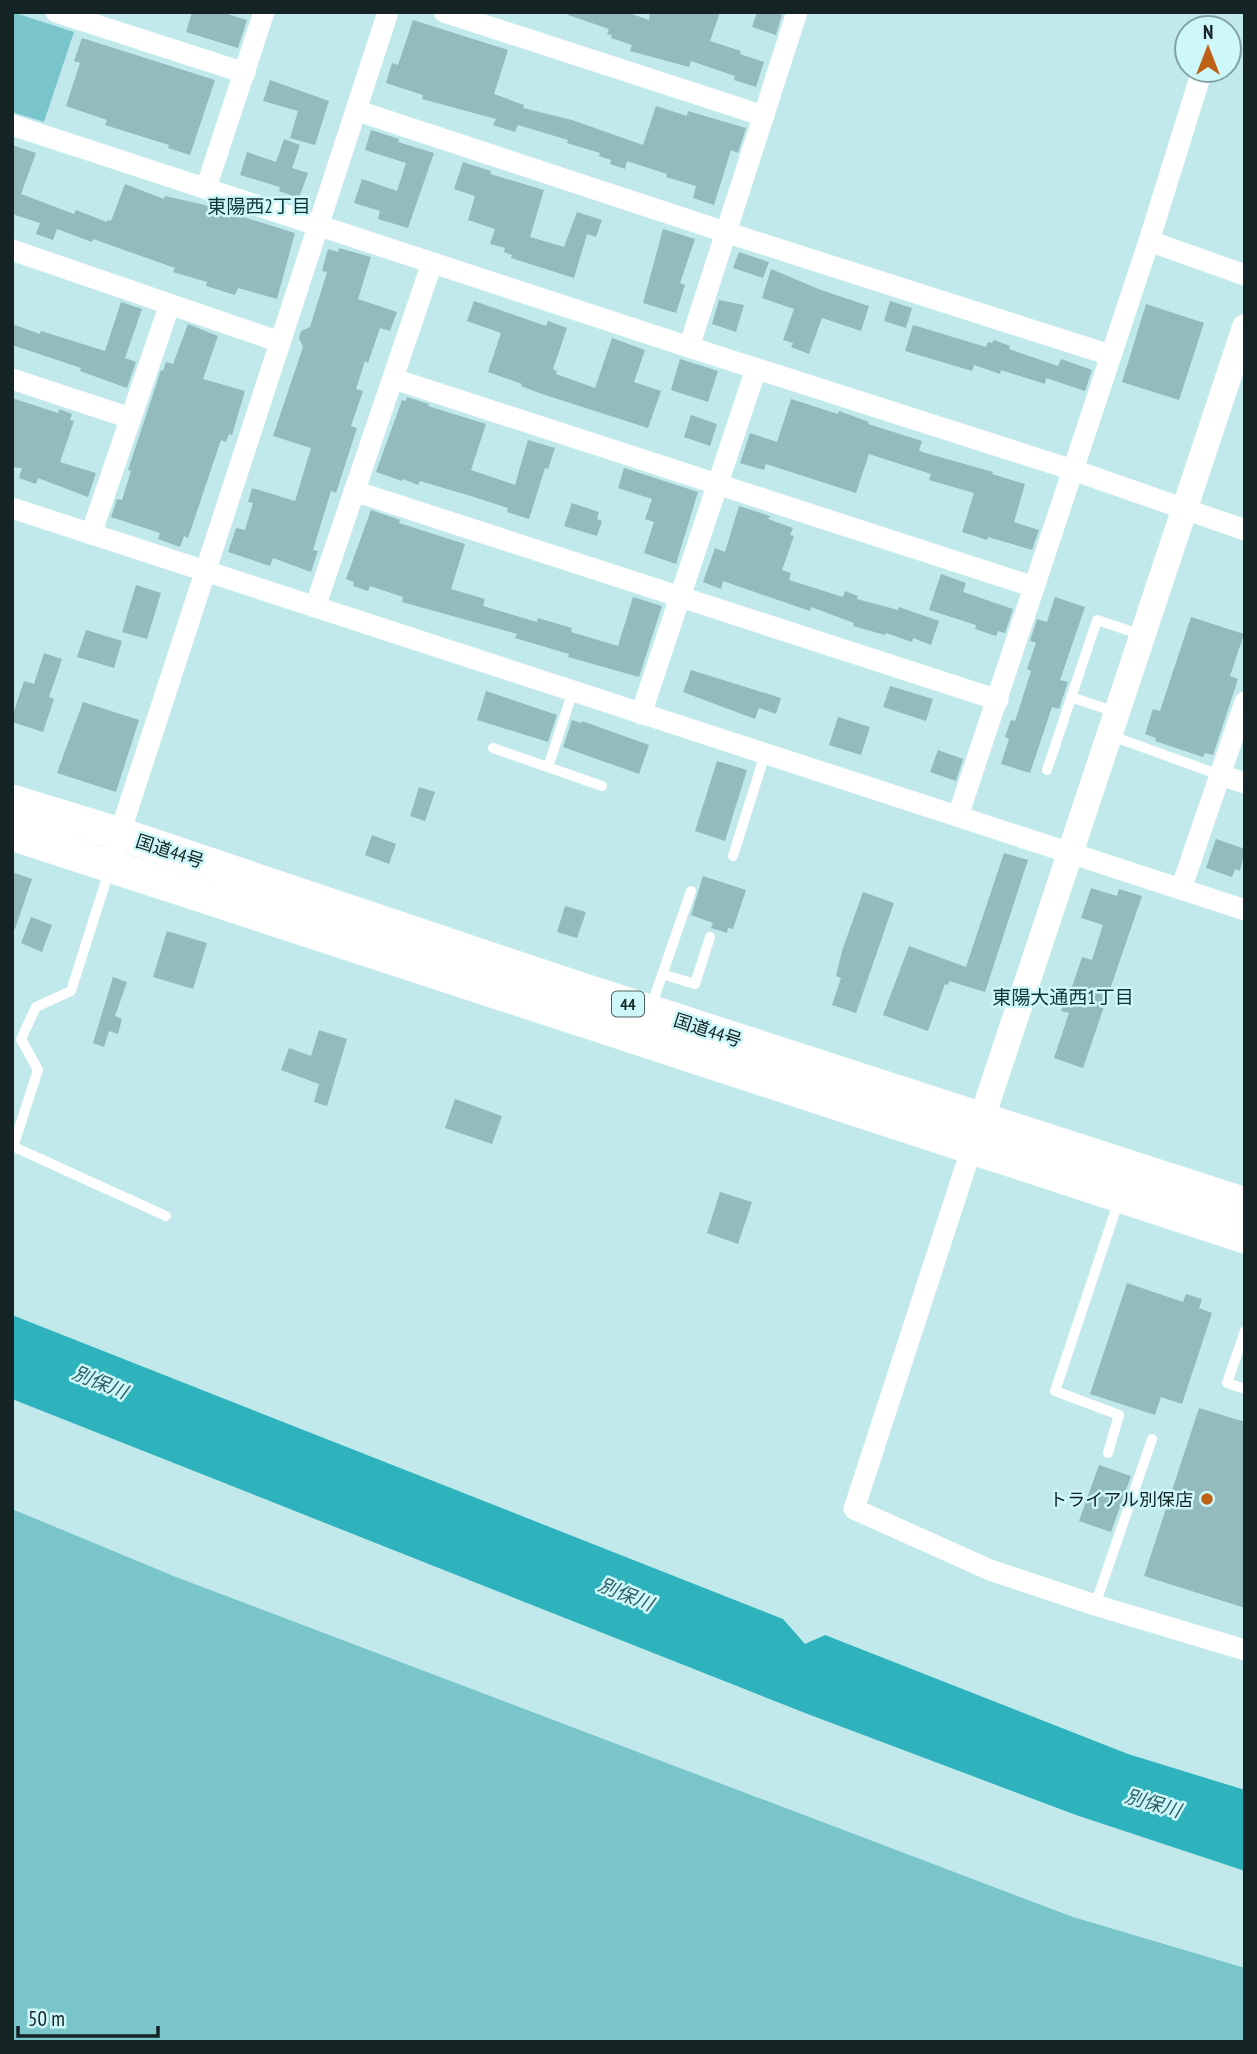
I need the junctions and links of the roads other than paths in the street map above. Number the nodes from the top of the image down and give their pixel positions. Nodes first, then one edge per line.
1 (56, 12) edge
2 (264, 12) edge
3 (388, 12) edge
4 (444, 12) edge
5 (797, 12) edge
6 (246, 72) junction
7 (1198, 84) edge
8 (358, 111) junction
9 (764, 116) junction
10 (12, 125) edge
11 (206, 188) junction
12 (320, 224) junction
13 (724, 232) junction
14 (1149, 241) junction
15 (12, 250) edge
16 (432, 263) junction
17 (1245, 275) edge
18 (170, 304) junction
19 (1245, 327) edge
20 (280, 342) junction
21 (689, 348) junction
22 (1110, 355) junction
23 (756, 369) junction
24 (12, 379) edge
25 (394, 379) junction
26 (130, 418) junction
27 (1073, 471) junction
28 (716, 482) junction
29 (354, 491) junction
30 (12, 508) edge
31 (1183, 509) junction
32 (1245, 530) edge
33 (91, 534) junction
34 (205, 571) junction
35 (1034, 587) junction
36 (681, 595) junction
37 (315, 607) junction
38 (1142, 635) junction
39 (573, 691) junction
40 (1072, 698) junction
41 (998, 700) junction
42 (1245, 702) edge
43 (641, 714) junction
44 (1113, 724) junction
45 (492, 748) dead end
46 (765, 754) junction
47 (548, 767) junction
48 (1048, 770) dead end
49 (1220, 775) junction
50 (1245, 783) edge
51 (602, 786) dead end
52 (12, 801) edge
53 (958, 816) junction
54 (12, 834) edge
55 (120, 834) junction
56 (1071, 853) junction
57 (733, 856) dead end
58 (110, 867) junction
59 (1181, 889) junction
60 (691, 891) dead end
61 (1245, 910) edge
62 (710, 937) dead end
63 (662, 974) junction
64 (649, 1011) junction
65 (977, 1133) junction
66 (12, 1147) edge
67 (1126, 1182) junction
68 (1245, 1204) edge
69 (166, 1216) dead end
70 (1245, 1237) edge
71 (1245, 1331) edge
72 (1245, 1389) edge
73 (1152, 1439) dead end
74 (1108, 1453) dead end
75 (1095, 1605) junction
76 (1245, 1650) edge

1 - 6 street
2 - 6 street
3 - 8 street
4 - 9 street
5 - 9 street
6 - 11 street
7 - 14 street
8 - 12 street
8 - 13 street
9 - 13 street
10 - 11 street
11 - 12 street
12 - 16 street
12 - 20 street
13 - 21 street
13 - 22 street
14 - 17 street
14 - 22 street
15 - 18 street
16 - 21 street
16 - 25 street
18 - 20 street
18 - 26 street
19 - 31 street
20 - 34 street
21 - 23 street
22 - 27 street
23 - 27 street
23 - 28 street
24 - 26 street
25 - 28 street
25 - 29 street
26 - 33 street
27 - 31 street
27 - 35 street
28 - 35 street
28 - 36 street
29 - 36 street
29 - 37 street
30 - 33 street
31 - 32 street
31 - 38 street
33 - 34 street
34 - 37 street
34 - 55 street
35 - 41 street
36 - 41 street
36 - 43 street
37 - 39 street
38 - 40 lane
38 - 44 street
39 - 43 street
39 - 47 lane
40 - 44 lane
40 - 48 lane
41 - 53 street
42 - 49 street
43 - 46 street
44 - 49 lane
44 - 56 street
45 - 47 lane
46 - 53 street
46 - 57 lane
47 - 51 lane
49 - 50 street
49 - 59 street
52 - 55 highway, 国道44号 / 44
53 - 56 street
54 - 58 highway, 国道44号 / 44
55 - 58 street
55 - 64 highway, 国道44号 / 44
56 - 59 street
56 - 65 street
58 - 65 highway, 国道44号 / 44
58 - 66 lane
59 - 61 street
60 - 63 lane
62 - 63 lane
63 - 64 lane
64 - 65 highway, 国道44号 / 44
65 - 67 highway, 国道44号 / 44
65 - 75 street
66 - 69 lane
67 - 68 highway, 国道44号 / 44
67 - 70 highway, 国道44号 / 44
67 - 74 lane
71 - 72 lane
73 - 75 lane
75 - 76 street

